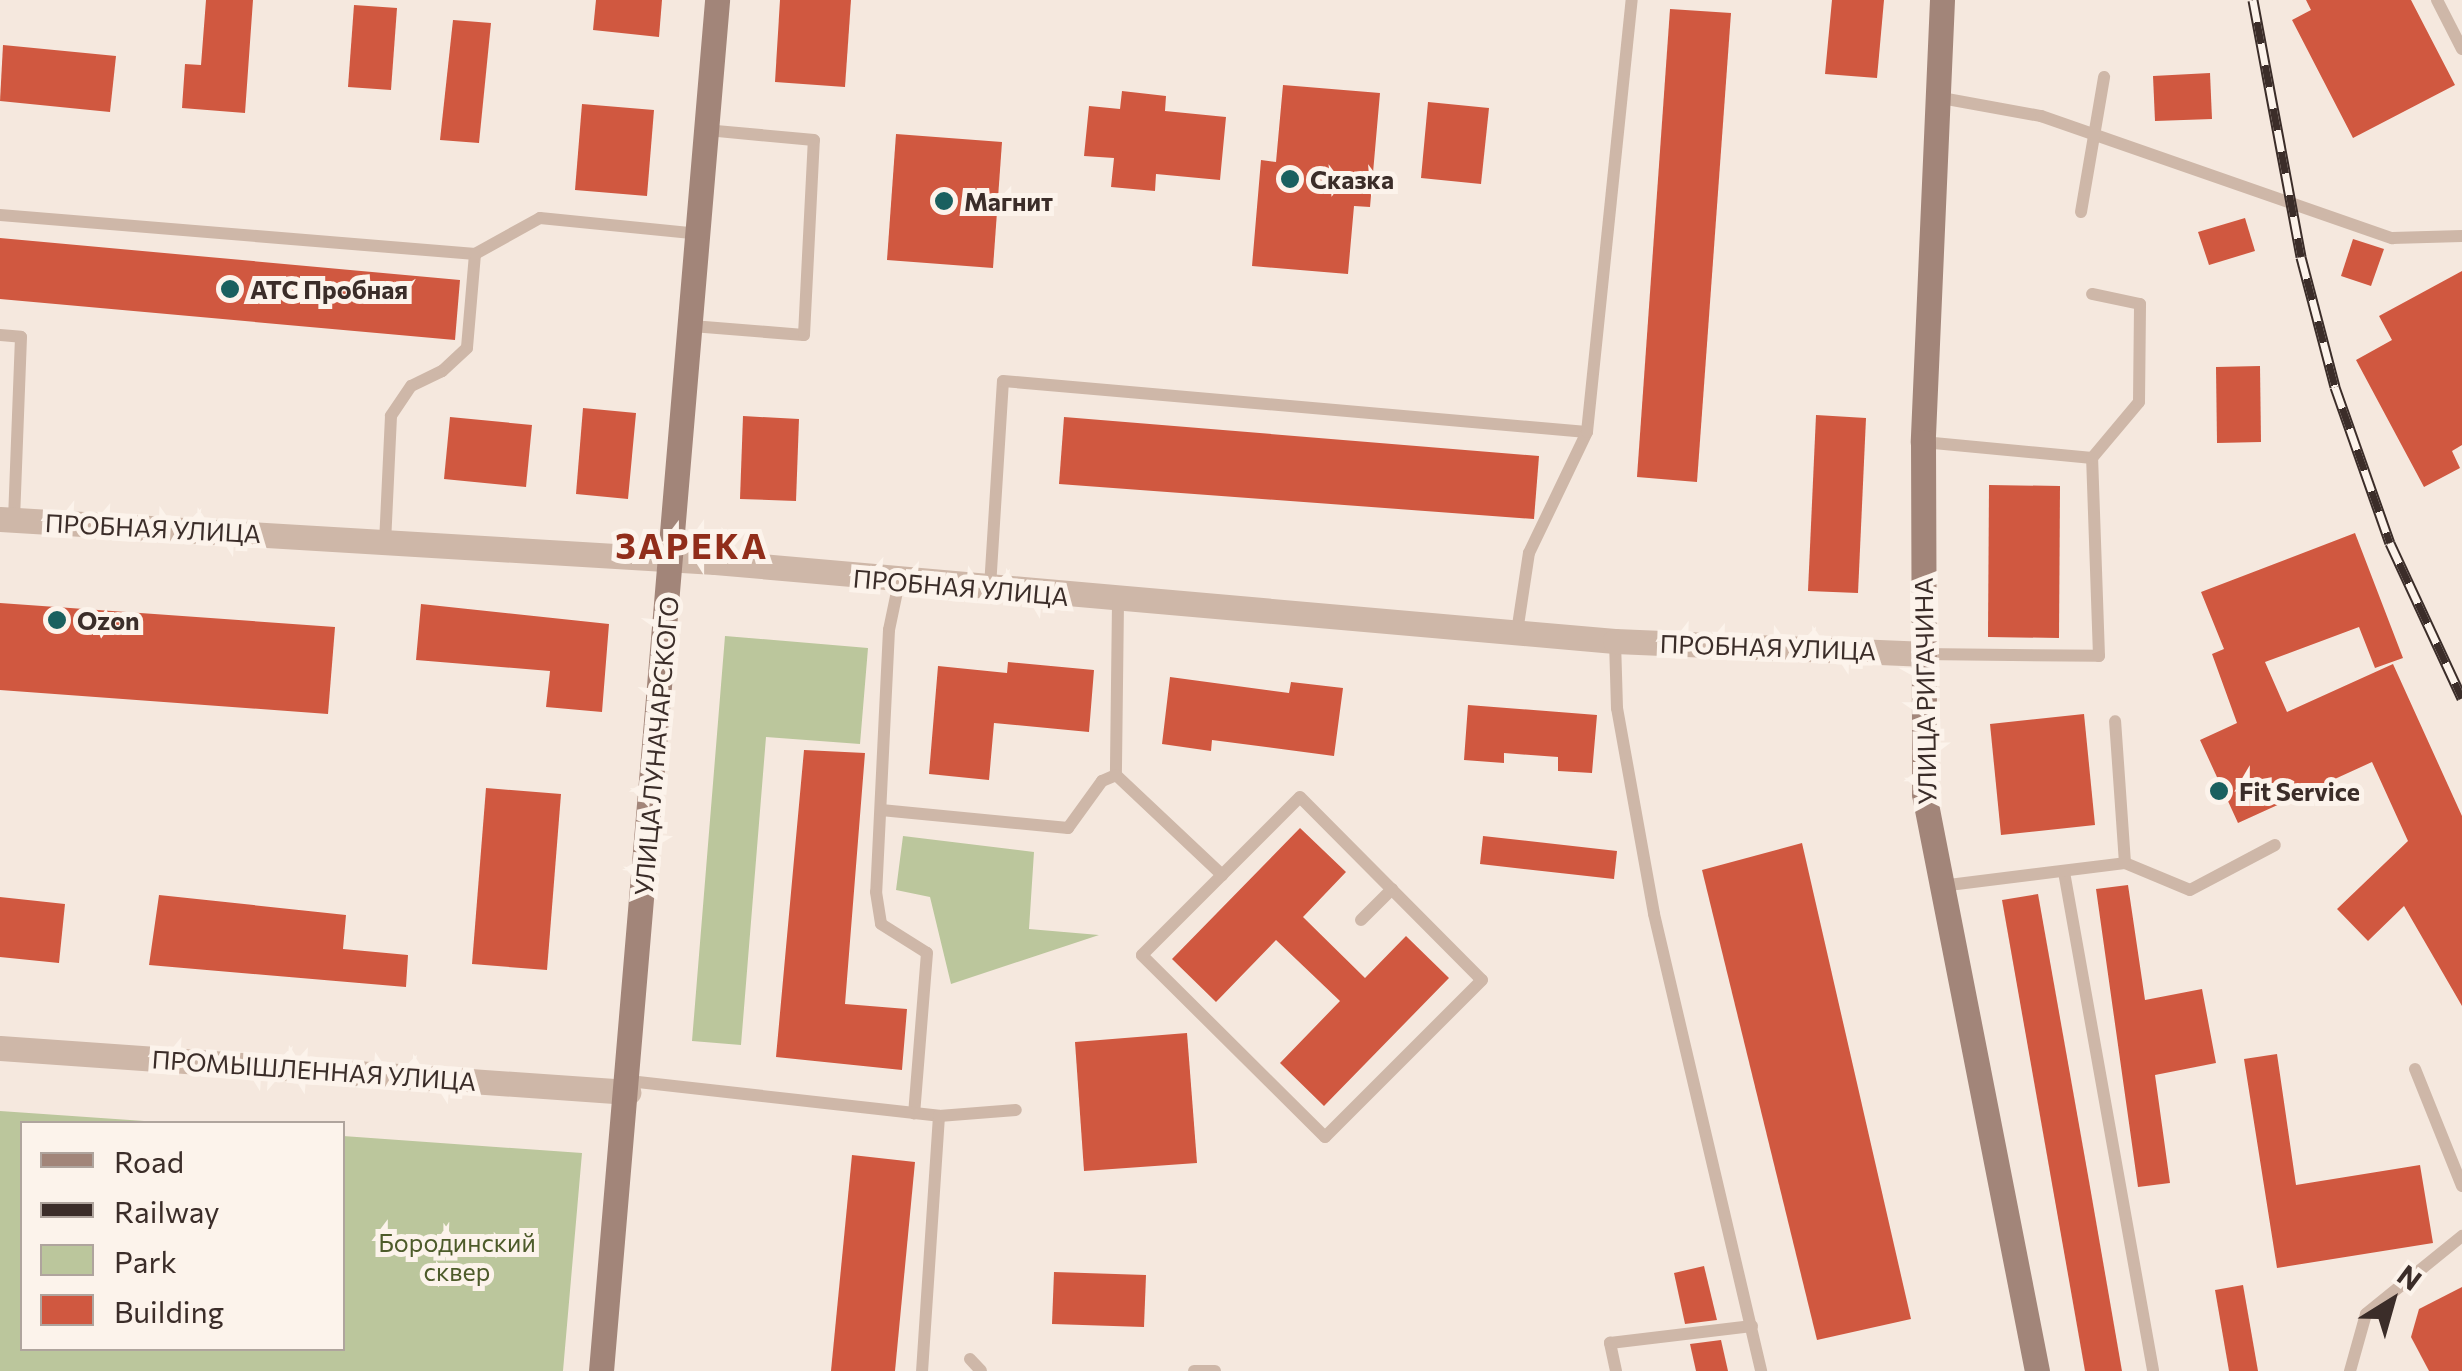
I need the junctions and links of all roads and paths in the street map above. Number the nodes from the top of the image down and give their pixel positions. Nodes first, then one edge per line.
1 (717, 0) edge
2 (1632, 0) edge
3 (1942, 0) edge
4 (2437, 0) edge
5 (2462, 49) edge
6 (2104, 77) dead end
7 (1934, 96) junction
8 (707, 130) junction
9 (2094, 134) junction
10 (2081, 212) dead end
11 (0, 215) edge
12 (700, 234) junction
13 (2462, 236) edge
14 (474, 254) junction
15 (2092, 294) dead end
16 (692, 326) junction
17 (0, 336) edge
18 (1587, 432) junction
19 (1922, 442) junction
20 (2092, 458) junction
21 (7, 519) edge
22 (385, 542) junction
23 (672, 559) junction
24 (899, 582) junction
25 (990, 590) junction
26 (1118, 602) junction
27 (1517, 632) junction
28 (1615, 641) junction
29 (1922, 654) junction
30 (2115, 721) dead end
31 (1116, 775) junction
32 (880, 810) junction
33 (2274, 845) dead end
34 (2126, 863) junction
35 (2064, 872) junction
36 (1222, 874) junction
37 (1941, 886) junction
38 (1392, 889) junction
39 (1361, 920) dead end
40 (0, 1048) edge
41 (2415, 1068) dead end
42 (628, 1086) junction
43 (1016, 1110) dead end
44 (914, 1113) junction
45 (940, 1116) junction
46 (2462, 1186) edge
47 (2462, 1236) edge
48 (1752, 1326) junction
49 (970, 1359) dead end
50 (2153, 1370) edge
51 (601, 1371) edge
52 (922, 1371) edge
53 (980, 1371) edge
54 (1194, 1371) edge
55 (1215, 1371) edge
56 (1616, 1371) edge
57 (1761, 1371) edge
58 (2038, 1371) edge
59 (2350, 1371) edge

1 - 8 main road, УЛИЦА ЛУНАЧАРСКОГО
2 - 18 lane
3 - 7 main road, УЛИЦА РИГАЧИНА
4 - 5 lane
6 - 9 lane
7 - 9 lane
7 - 19 main road, УЛИЦА РИГАЧИНА
8 - 12 main road, УЛИЦА ЛУНАЧАРСКОГО
8 - 16 lane
9 - 10 lane
9 - 13 lane
11 - 14 lane
12 - 14 lane
12 - 16 main road, УЛИЦА ЛУНАЧАРСКОГО
14 - 22 lane
15 - 20 lane
16 - 23 main road, УЛИЦА ЛУНАЧАРСКОГО
17 - 21 lane
18 - 25 lane
18 - 27 lane
19 - 20 lane
19 - 29 main road, УЛИЦА РИГАЧИНА
20 - 29 lane
21 - 22 street, ПРОБНАЯ УЛИЦА
22 - 23 street, ПРОБНАЯ УЛИЦА
23 - 24 street, ПРОБНАЯ УЛИЦА
23 - 42 main road, УЛИЦА ЛУНАЧАРСКОГО
24 - 25 street, ПРОБНАЯ УЛИЦА
24 - 32 lane
25 - 26 street, ПРОБНАЯ УЛИЦА
26 - 27 street, ПРОБНАЯ УЛИЦА
26 - 31 lane
27 - 28 street, ПРОБНАЯ УЛИЦА
28 - 29 street, ПРОБНАЯ УЛИЦА
28 - 48 lane
29 - 37 main road, УЛИЦА РИГАЧИНА
30 - 34 lane
31 - 32 lane
31 - 36 lane
32 - 44 lane
33 - 34 lane
34 - 35 lane
35 - 37 lane
35 - 50 lane
36 - 38 lane
36 - 38 lane
37 - 58 main road, УЛИЦА РИГАЧИНА
38 - 39 lane
40 - 42 street, ПРОМЫШЛЕННАЯ УЛИЦА
41 - 46 lane
42 - 44 lane
42 - 51 main road, УЛИЦА ЛУНАЧАРСКОГО
43 - 45 lane
44 - 45 lane
45 - 52 lane
47 - 59 lane
48 - 56 lane
48 - 57 lane
49 - 53 lane
54 - 55 lane

